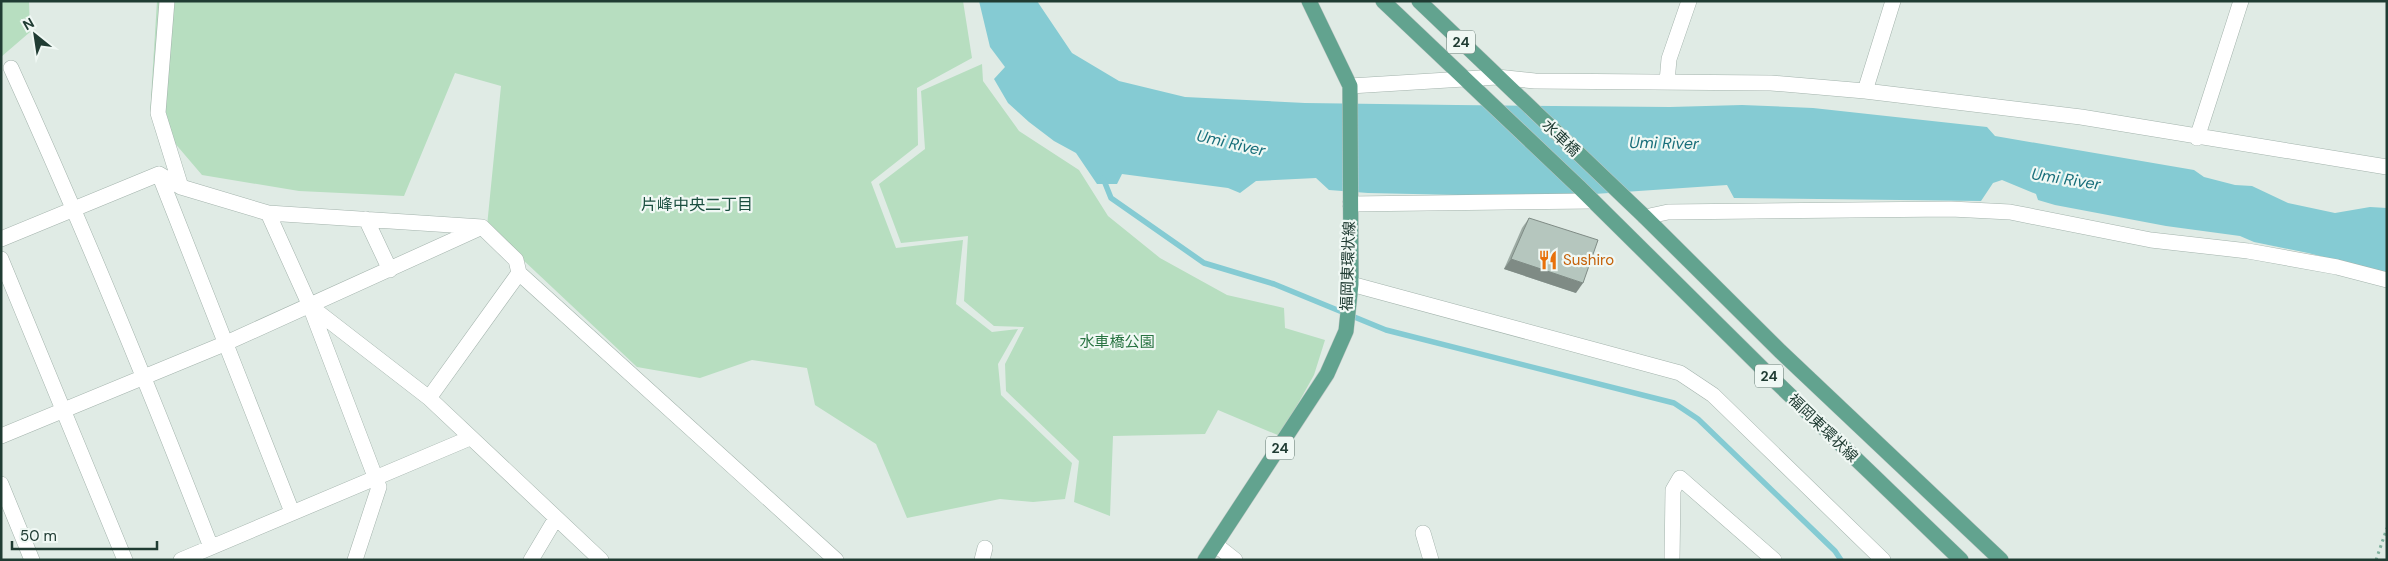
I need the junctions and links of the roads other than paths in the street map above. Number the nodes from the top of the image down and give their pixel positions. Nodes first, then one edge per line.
1 (167, 1) edge
2 (1309, 1) edge
3 (1383, 1) edge
4 (1419, 1) edge
5 (1689, 1) edge
6 (1893, 1) edge
7 (2241, 1) edge
8 (11, 68) dead end
9 (1500, 80) junction
10 (1467, 82) junction
11 (1667, 82) junction
12 (1865, 91) junction
13 (1351, 93) junction
14 (2197, 138) junction
15 (2387, 166) edge
16 (158, 174) junction
17 (181, 187) junction
18 (1580, 188) joint
19 (1620, 194) joint
20 (1350, 200) junction
21 (1593, 201) junction
22 (75, 208) junction
23 (268, 213) junction
24 (1646, 218) junction
25 (366, 220) junction
26 (482, 227) junction
27 (1, 239) edge
28 (1, 259) edge
29 (390, 270) junction
30 (519, 274) junction
31 (2387, 280) edge
32 (1350, 289) junction
33 (310, 306) junction
34 (224, 344) junction
35 (144, 376) junction
36 (429, 398) junction
37 (65, 409) junction
38 (1, 436) edge
39 (470, 438) junction
40 (374, 478) junction
41 (1, 484) edge
42 (292, 512) junction
43 (556, 518) junction
44 (1423, 533) dead end
45 (1216, 544) junction
46 (211, 547) junction
47 (32, 560) edge
48 (125, 560) edge
49 (180, 560) edge
50 (355, 560) edge
51 (531, 560) edge
52 (601, 560) edge
53 (836, 560) edge
54 (1205, 560) edge
55 (1235, 560) edge
56 (1432, 560) edge
57 (1672, 560) edge
58 (1774, 560) edge
59 (1883, 560) edge
60 (1961, 560) edge
61 (2001, 560) edge

1 - 17 street
2 - 13 main road, 福岡東環状線 / 24
3 - 10 main road, 24
4 - 9 main road, 24
5 - 11 street
6 - 12 street
7 - 14 street
8 - 22 street
9 - 10 street
9 - 11 street
9 - 19 main road, 水車橋 / 24
10 - 13 street
10 - 18 main road, 水車橋 / 24
11 - 12 street
12 - 14 street
13 - 20 main road, 福岡東環状線 / 24
14 - 15 street
16 - 17 street
16 - 22 street
16 - 34 street
17 - 23 street
18 - 21 main road, 福岡東環状線 / 24
19 - 24 main road, 福岡東環状線 / 24
20 - 21 street
20 - 32 main road, 福岡東環状線 / 24
21 - 60 main road, 福岡東環状線 / 24
22 - 27 street
22 - 35 street
23 - 25 street
23 - 33 street
24 - 31 street
24 - 61 main road, 福岡東環状線 / 24
25 - 26 street
25 - 29 street
26 - 29 street
26 - 30 street
28 - 37 street
29 - 33 street
30 - 36 street
30 - 53 street
32 - 45 main road, 福岡東環状線 / 24
32 - 59 street
33 - 34 street
33 - 36 street
33 - 40 street
34 - 35 street
34 - 42 street
35 - 37 street
35 - 46 street
36 - 39 street
37 - 38 street
37 - 48 street
39 - 40 street
39 - 43 street
40 - 42 street
40 - 50 street
41 - 47 street
42 - 46 street
43 - 51 street
43 - 52 street
44 - 56 street
45 - 54 main road, 福岡東環状線 / 24
45 - 55 street
46 - 49 street
57 - 58 street

